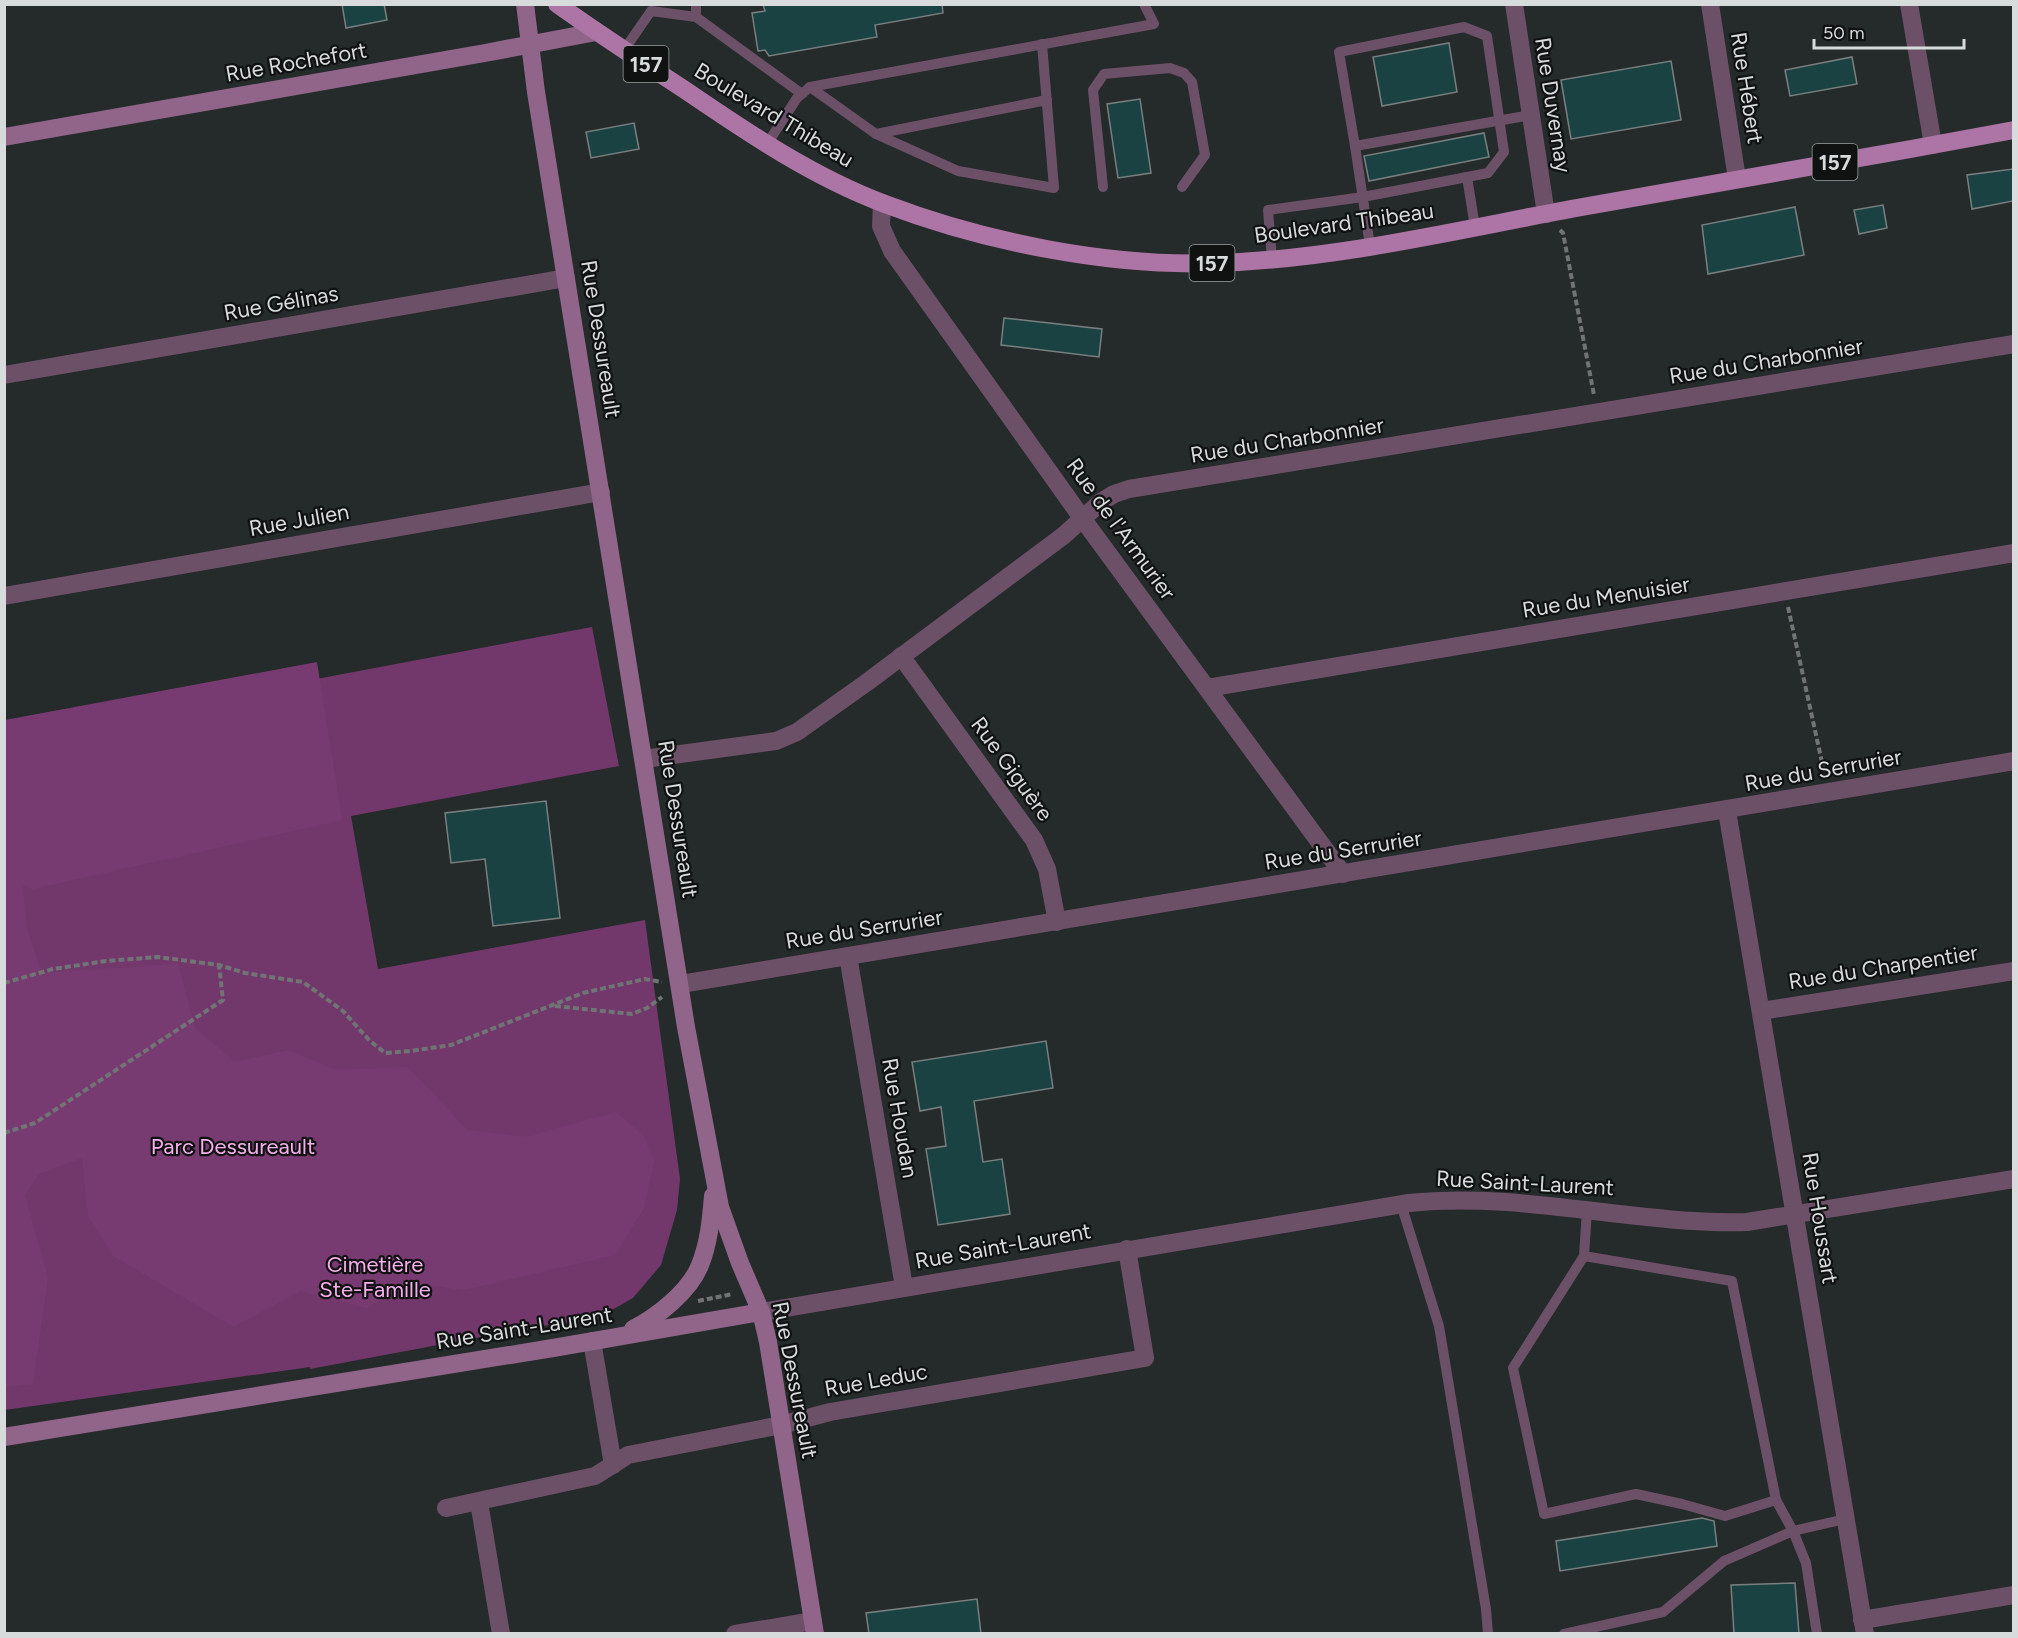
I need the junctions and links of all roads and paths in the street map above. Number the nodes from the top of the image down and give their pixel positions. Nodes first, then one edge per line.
1 (525, 4) edge
2 (557, 4) edge
3 (696, 4) edge
4 (1144, 4) edge
5 (1514, 4) edge
6 (1710, 4) edge
7 (1909, 4) edge
8 (696, 16) junction
9 (596, 32) junction
10 (1042, 44) junction
11 (530, 45) junction
12 (624, 50) junction
13 (806, 91) junction
14 (1047, 100) junction
15 (1531, 116) junction
16 (1499, 120) junction
17 (2013, 130) edge
18 (876, 134) junction
19 (4, 137) edge
20 (767, 144) junction
21 (1933, 145) junction
22 (1355, 146) junction
23 (1467, 177) junction
24 (1737, 179) junction
25 (1103, 187) dead end
26 (1182, 187) dead end
27 (1363, 196) junction
28 (882, 203) junction
29 (1546, 214) junction
30 (1475, 227) junction
31 (1370, 246) junction
32 (1272, 259) junction
33 (566, 278) junction
34 (2013, 344) edge
35 (4, 375) edge
36 (1598, 413) junction
37 (602, 492) junction
38 (1082, 518) junction
39 (2013, 553) edge
40 (1785, 592) junction
41 (4, 596) edge
42 (901, 656) junction
43 (1207, 688) junction
44 (644, 759) junction
45 (2013, 762) edge
46 (1829, 793) junction
47 (1728, 811) junction
48 (1343, 874) junction
49 (1057, 922) junction
50 (848, 956) junction
51 (219, 965) junction
52 (2013, 971) edge
53 (659, 981) dead end
54 (4, 983) edge
55 (681, 984) junction
56 (664, 996) dead end
57 (554, 1006) junction
58 (1761, 1011) junction
59 (4, 1133) edge
60 (2013, 1179) edge
61 (715, 1185) junction
62 (1401, 1204) junction
63 (1587, 1210) junction
64 (1795, 1215) junction
65 (1127, 1249) junction
66 (1584, 1256) junction
67 (903, 1287) junction
68 (733, 1294) dead end
69 (695, 1302) dead end
70 (761, 1312) junction
71 (615, 1337) junction
72 (592, 1341) junction
73 (781, 1425) junction
74 (4, 1437) edge
75 (613, 1465) junction
76 (1776, 1500) junction
77 (479, 1502) junction
78 (446, 1508) dead end
79 (1845, 1519) junction
80 (1793, 1531) junction
81 (2013, 1595) edge
82 (814, 1627) edge
83 (1864, 1627) edge
84 (501, 1634) edge
85 (735, 1634) edge
86 (1488, 1634) edge
87 (1564, 1634) edge
88 (1817, 1634) edge

1 - 11 street, Rue Dessureault
2 - 9 main road, Boulevard Thibeau / 157
3 - 8 lane
4 - 10 lane
5 - 15 street, Rue Duvernay
6 - 24 street, Rue Hébert
7 - 21 street
8 - 12 lane
8 - 13 lane
9 - 11 street, Rue Rochefort
9 - 12 main road, Boulevard Thibeau / 157
10 - 13 lane
10 - 14 lane
11 - 19 street, Rue Rochefort
11 - 33 street, Rue Dessureault
12 - 20 main road, Boulevard Thibeau / 157
13 - 18 lane
13 - 20 lane
14 - 18 lane
14 - 18 lane
15 - 16 lane
15 - 29 street, Rue Duvernay
16 - 22 lane
16 - 22 lane
16 - 23 lane
17 - 21 main road, Boulevard Thibeau / 157
20 - 28 main road, Boulevard Thibeau / 157
21 - 24 main road, Boulevard Thibeau / 157
22 - 27 lane
23 - 27 lane
23 - 30 lane
24 - 29 main road, Boulevard Thibeau / 157
25 - 26 lane
27 - 31 lane
27 - 32 lane
28 - 32 main road, Boulevard Thibeau / 157
28 - 38 street, Rue de l'Armurier
29 - 30 main road, Boulevard Thibeau / 157
29 - 36 path
30 - 31 main road, Boulevard Thibeau / 157
31 - 32 main road, Boulevard Thibeau / 157
33 - 35 street, Rue Gélinas
33 - 37 street, Rue Dessureault
34 - 36 street, Rue du Charbonnier
36 - 38 street, Rue du Charbonnier
37 - 41 street, Rue Julien
37 - 44 street, Rue Dessureault
38 - 42 street, Rue du Charbonnier
38 - 43 street, Rue de l'Armurier
39 - 40 street, Rue du Menuisier
40 - 43 street, Rue du Menuisier
40 - 46 path
42 - 44 street, Rue du Charbonnier
42 - 49 street, Rue Giguère
43 - 48 street, Rue de l'Armurier
44 - 55 street, Rue Dessureault
45 - 46 street, Rue du Serrurier
46 - 47 street, Rue du Serrurier
47 - 48 street, Rue du Serrurier
47 - 58 street, Rue Houssart
48 - 49 street, Rue du Serrurier
49 - 50 street, Rue du Serrurier
50 - 55 street, Rue du Serrurier
50 - 67 street, Rue Houdan
51 - 54 path
51 - 57 path
51 - 59 path
52 - 58 street, Rue du Charpentier
53 - 57 path
55 - 61 street, Rue Dessureault
56 - 57 path
58 - 64 street, Rue Houssart
60 - 64 street, Rue Saint-Laurent
61 - 70 street, Rue Dessureault
61 - 71 street
62 - 63 street, Rue Saint-Laurent
62 - 65 street, Rue Saint-Laurent
62 - 86 lane
63 - 64 street, Rue Saint-Laurent
63 - 66 lane
64 - 79 street, Rue Houssart
65 - 67 street, Rue Saint-Laurent
65 - 73 street, Rue Leduc
66 - 76 lane
66 - 76 lane
67 - 70 street, Rue Saint-Laurent
68 - 69 path
70 - 71 street, Rue Saint-Laurent
70 - 73 street, Rue Dessureault
71 - 72 street, Rue Saint-Laurent
72 - 74 street, Rue Saint-Laurent
72 - 75 street
73 - 75 street, Rue Leduc
73 - 82 street, Rue Dessureault
75 - 77 street, Rue Leduc
76 - 80 lane
77 - 78 street, Rue Leduc
77 - 84 street
79 - 80 lane
79 - 83 street, Rue Houssart
80 - 87 lane
80 - 88 lane
81 - 83 street
82 - 85 street

